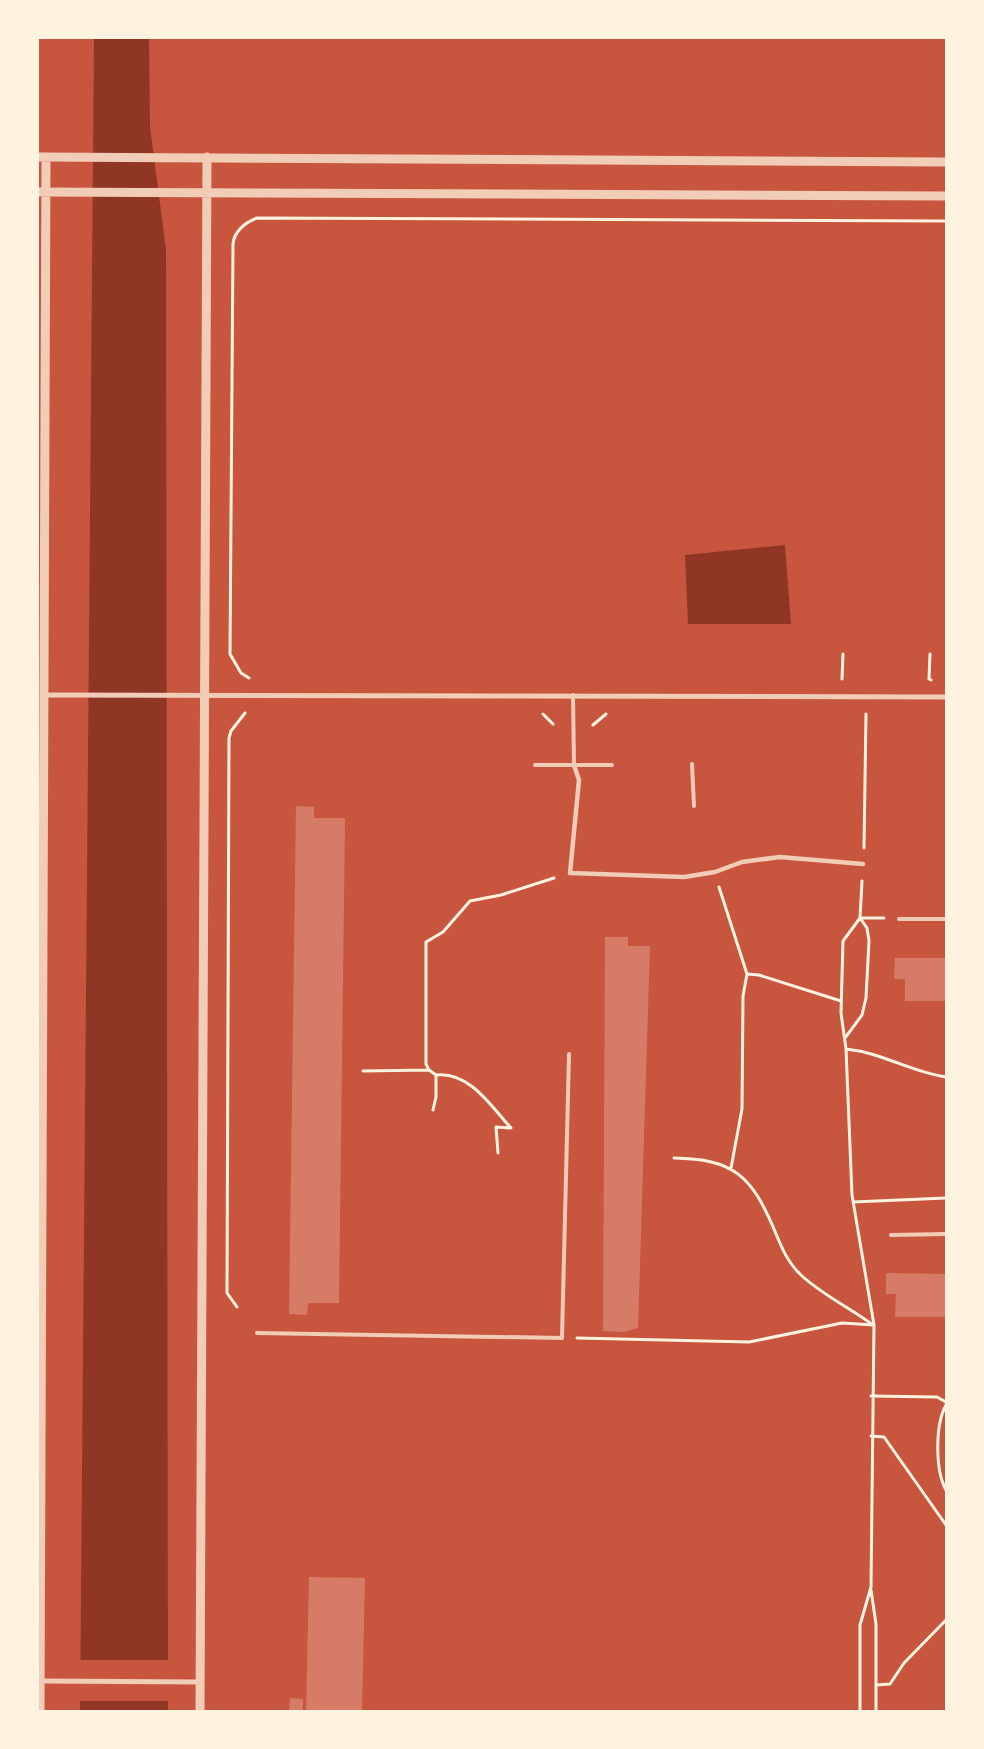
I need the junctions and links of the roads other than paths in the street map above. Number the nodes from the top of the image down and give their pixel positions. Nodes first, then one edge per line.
1 (42, 157) edge
2 (206, 157) junction
3 (946, 162) edge
4 (42, 192) edge
5 (206, 194) junction
6 (946, 196) edge
7 (44, 694) junction
8 (204, 695) junction
9 (573, 696) junction
10 (946, 697) edge
11 (692, 764) dead end
12 (535, 765) dead end
13 (574, 765) junction
14 (612, 765) dead end
15 (694, 806) dead end
16 (863, 864) road end
17 (899, 919) road end
18 (946, 919) edge
19 (568, 1054) dead end
20 (946, 1234) edge
21 (890, 1235) dead end
22 (257, 1334) dead end
23 (39, 1682) edge
24 (200, 1682) junction
25 (40, 1712) edge
26 (200, 1712) edge

1 - 2 street
1 - 4 street
2 - 3 street
2 - 5 street
4 - 5 street
4 - 7 street
5 - 6 street
5 - 8 street
7 - 8 street
7 - 23 street
8 - 9 street
8 - 24 street
9 - 10 street
9 - 13 lane
11 - 15 lane
12 - 13 lane
13 - 14 lane
13 - 16 street
17 - 18 lane
19 - 22 lane
20 - 21 lane
23 - 24 street
23 - 25 street
24 - 26 street

